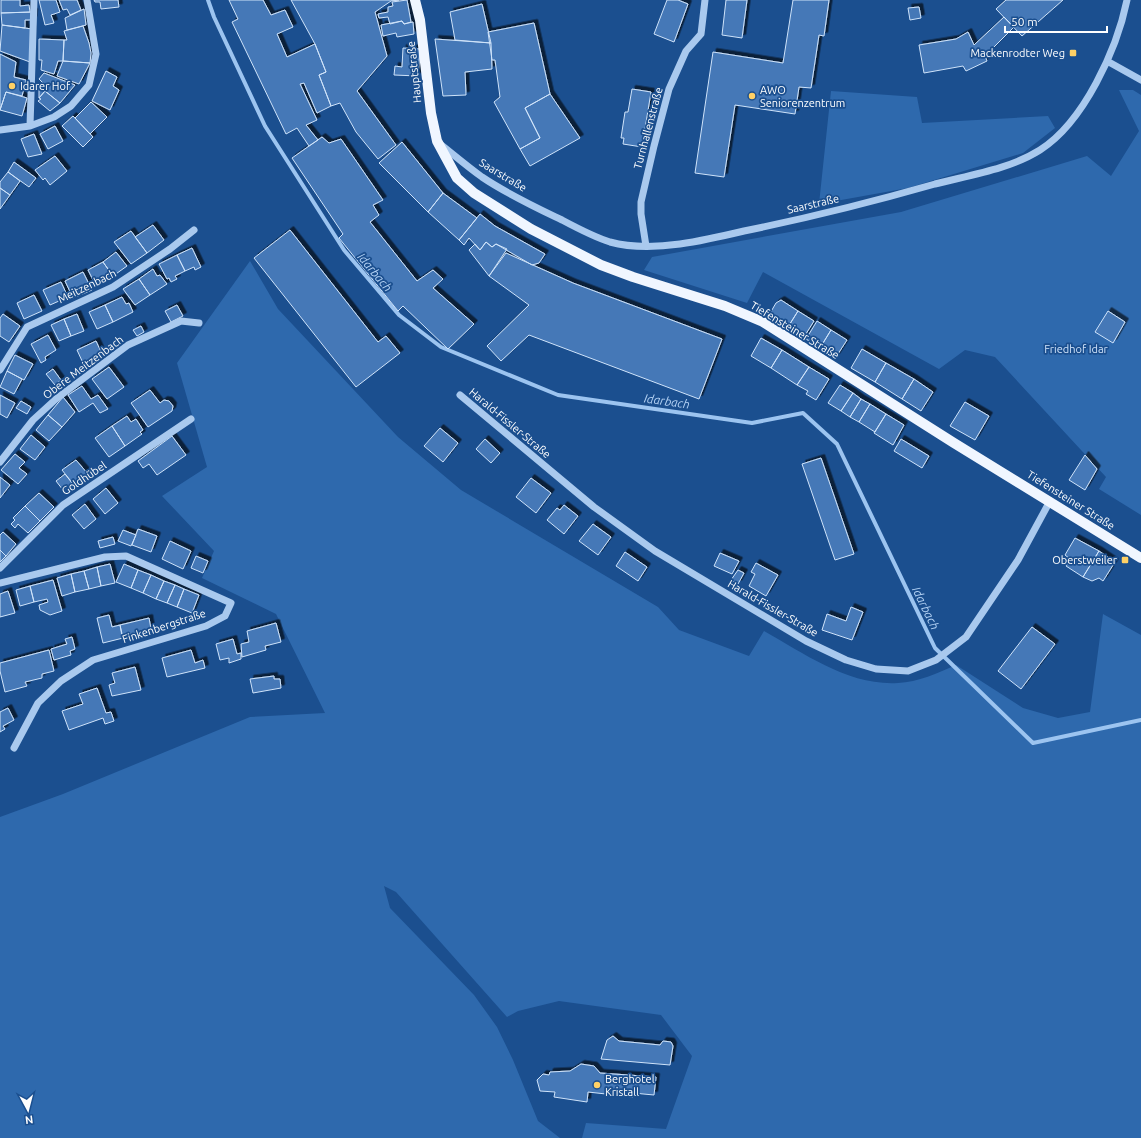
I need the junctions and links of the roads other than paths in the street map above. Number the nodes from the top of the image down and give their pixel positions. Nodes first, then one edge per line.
1 (34, 0) edge
2 (86, 0) edge
3 (415, 0) edge
4 (705, 0) edge
5 (1127, 0) edge
6 (1107, 61) junction
7 (1141, 80) edge
8 (30, 126) junction
9 (0, 129) edge
10 (437, 141) junction
11 (194, 230) dead end
12 (646, 246) junction
13 (199, 323) dead end
14 (0, 370) edge
15 (460, 395) dead end
16 (191, 418) dead end
17 (0, 462) edge
18 (1050, 501) junction
19 (1141, 558) edge
20 (0, 568) edge
21 (0, 583) edge
22 (14, 748) dead end

1 - 8 street
2 - 8 street
3 - 10 main road, Hauptstraße
4 - 12 street, Turnhallenstraße
5 - 6 street, Saarstraße
6 - 7 street
6 - 12 street, Saarstraße
8 - 9 street
10 - 12 street, Saarstraße
10 - 18 main road, Tiefensteiner Straße
11 - 14 street, Meitzenbach
13 - 17 street, Obere Meitzenbach
15 - 18 street, Harald-Fissler-Straße
16 - 20 street, Goldhübel
18 - 19 main road, Tiefensteiner Straße
21 - 22 street, Finkenbergstraße

